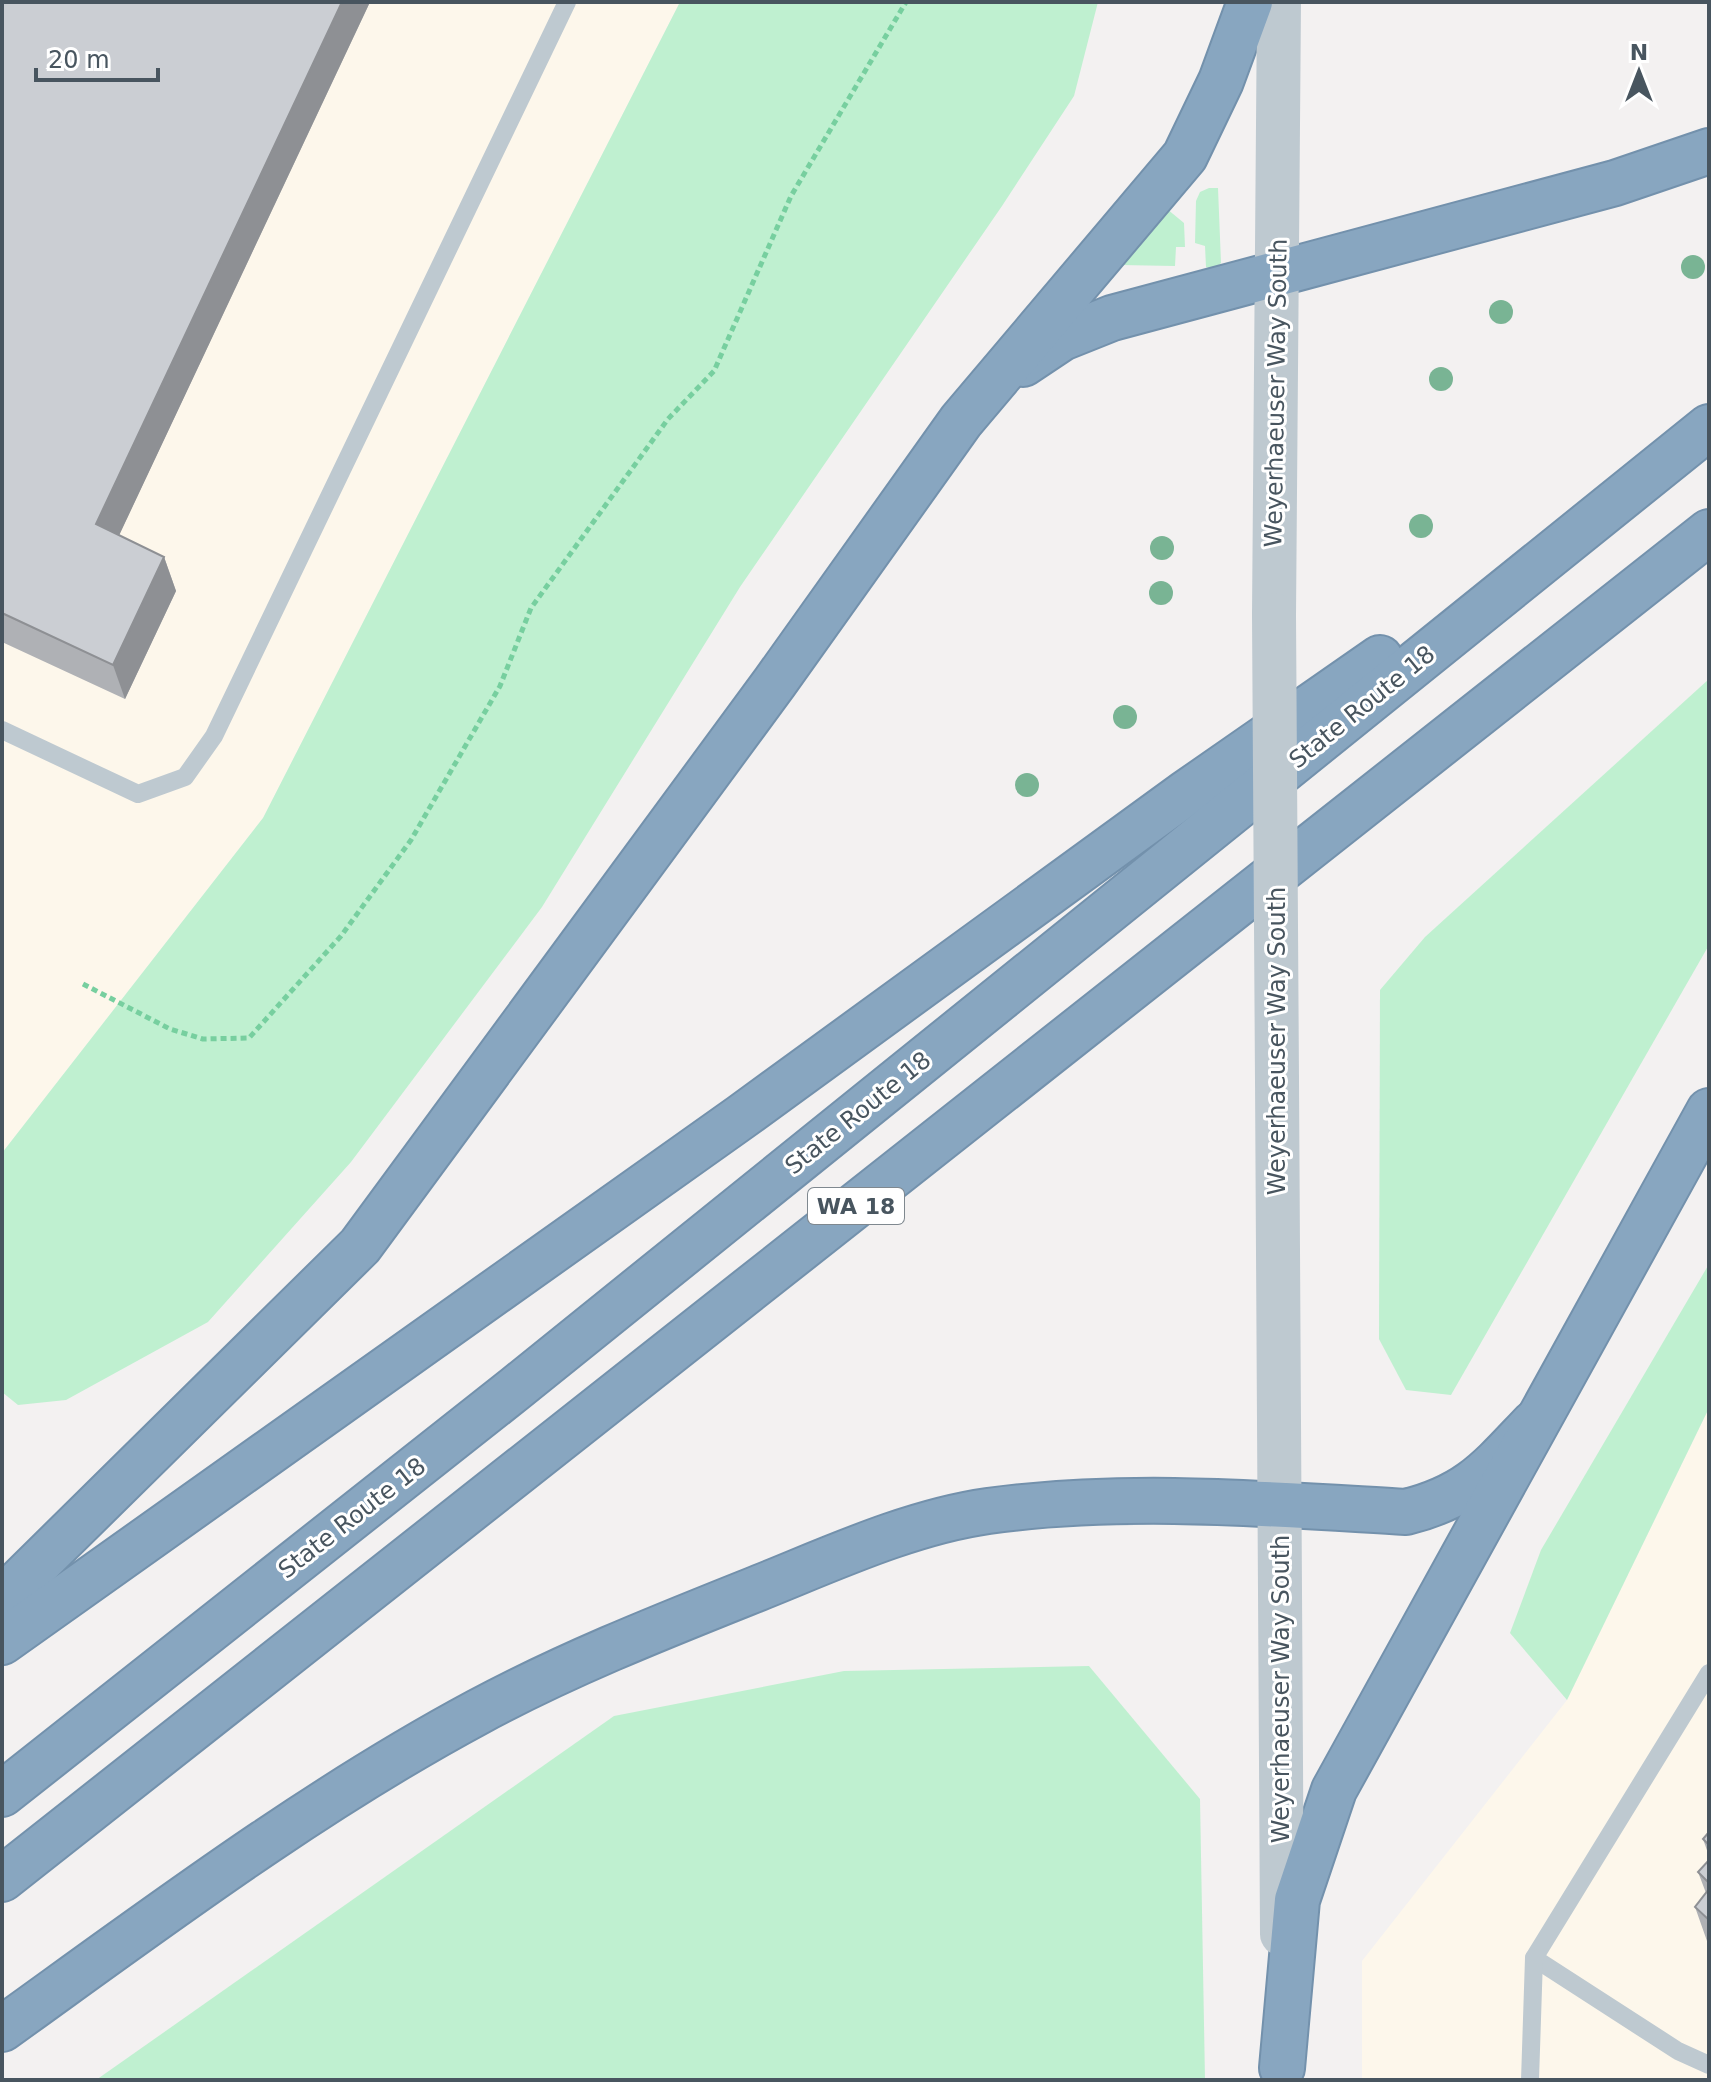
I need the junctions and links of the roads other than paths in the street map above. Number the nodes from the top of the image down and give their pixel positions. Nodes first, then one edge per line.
1 (567, 2) edge
2 (1250, 2) edge
3 (1279, 2) edge
4 (1709, 151) edge
5 (1277, 275) junction
6 (961, 421) junction
7 (1696, 437) edge
8 (1709, 532) edge
9 (2, 730) edge
10 (1709, 1111) edge
11 (1534, 1423) junction
12 (1281, 1506) junction
13 (2, 1599) edge
14 (2, 1642) edge
15 (1709, 1673) edge
16 (2, 1794) edge
17 (2, 1879) edge
18 (1534, 1958) junction
19 (2, 2029) edge
20 (1709, 2065) edge
21 (1282, 2074) edge
22 (1530, 2080) edge

1 - 9 lane
2 - 6 highway
3 - 5 street, Weyerhaeuser Way South
4 - 5 highway
5 - 6 highway
5 - 12 street, Weyerhaeuser Way South, bridge
6 - 13 highway
7 - 14 highway
7 - 16 highway, State Route 18 / WA 18
8 - 17 highway, WA 18
10 - 11 highway
11 - 12 highway
11 - 21 highway
12 - 19 highway
12 - 21 street, Weyerhaeuser Way South
15 - 18 lane
18 - 20 lane
18 - 22 lane

